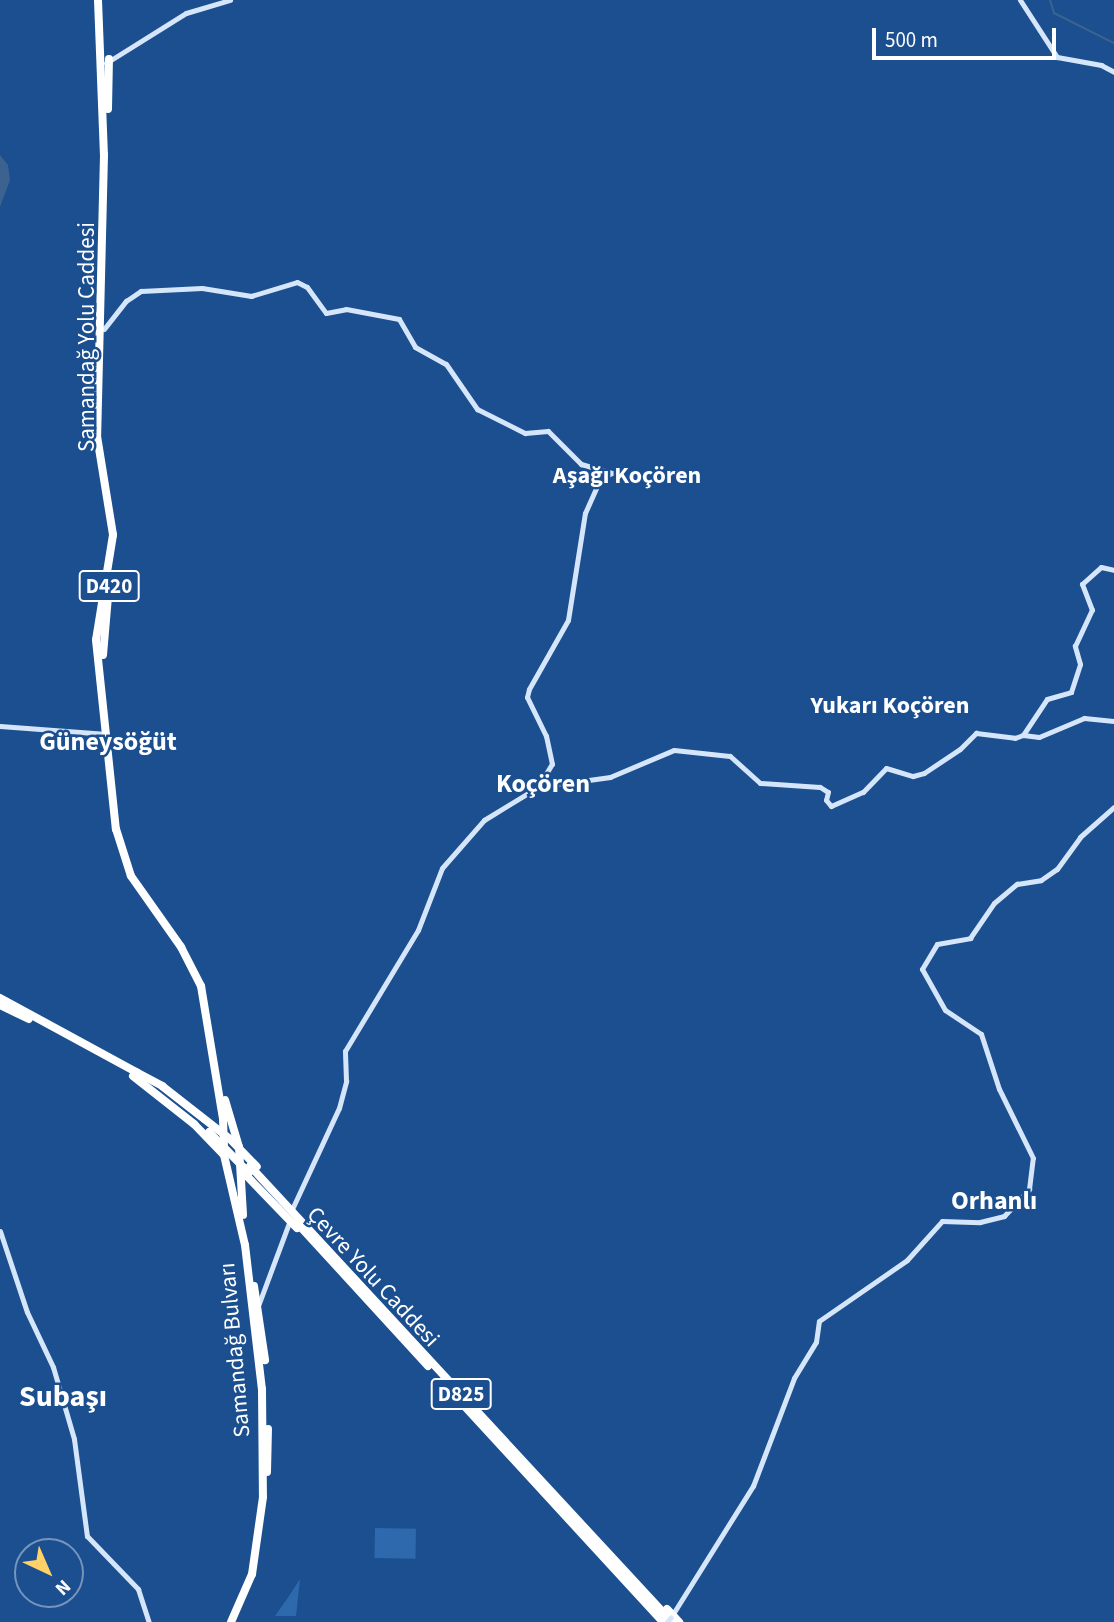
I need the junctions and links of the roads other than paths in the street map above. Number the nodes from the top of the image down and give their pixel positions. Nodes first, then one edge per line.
1 (101, 0) edge
2 (230, 0) edge
3 (1020, 0) edge
4 (106, 63) junction
5 (1114, 72) edge
6 (104, 329) junction
7 (1114, 570) edge
8 (1114, 721) edge
9 (0, 726) edge
10 (107, 734) junction
11 (1023, 735) junction
12 (538, 787) junction
13 (1114, 807) edge
14 (0, 998) edge
15 (0, 1005) edge
16 (135, 1074) junction
17 (222, 1112) junction
18 (209, 1127) junction
19 (224, 1142) junction
20 (239, 1147) junction
21 (224, 1155) junction
22 (235, 1161) junction
23 (239, 1169) junction
24 (231, 1176) junction
25 (293, 1207) junction
26 (290, 1220) junction
27 (0, 1231) edge
28 (324, 1249) junction
29 (258, 1306) junction
30 (667, 1620) edge
31 (149, 1622) edge
32 (233, 1622) edge
33 (679, 1622) edge

1 - 4 highway, Samandağ Yolu Caddesi / D420
2 - 4 street
3 - 5 street
4 - 6 highway, Samandağ Yolu Caddesi / D420
4 - 10 highway, Samandağ Yolu Caddesi / D420
6 - 12 street
6 - 20 highway, Samandağ Yolu Caddesi / D420
7 - 11 street
8 - 11 street
9 - 10 street
10 - 17 highway, Samandağ Yolu Caddesi / D420
11 - 12 street
12 - 25 street
13 - 30 street
14 - 16 highway, Çevre Yolu Caddesi / D825
15 - 16 highway, Çevre Yolu Caddesi / D825
16 - 18 highway, Çevre Yolu Caddesi / D825
16 - 19 highway
17 - 18 highway
17 - 19 highway, Samandağ Yolu Caddesi / D420
18 - 19 highway
18 - 28 highway, Çevre Yolu Caddesi / D825, bridge
19 - 20 highway
19 - 21 highway, D420
19 - 24 highway
20 - 22 highway, D420
20 - 25 highway
21 - 22 highway
21 - 24 highway, Samandağ Bulvarı
22 - 23 highway
23 - 26 highway
23 - 29 highway, Samandağ Bulvarı
24 - 32 highway, Samandağ Bulvarı
25 - 28 highway
26 - 28 highway
26 - 29 street
27 - 31 street
28 - 30 highway, Çevre Yolu Caddesi / D825
28 - 30 highway, Çevre Yolu Caddesi / D825
29 - 32 highway, Samandağ Bulvarı
30 - 33 highway

